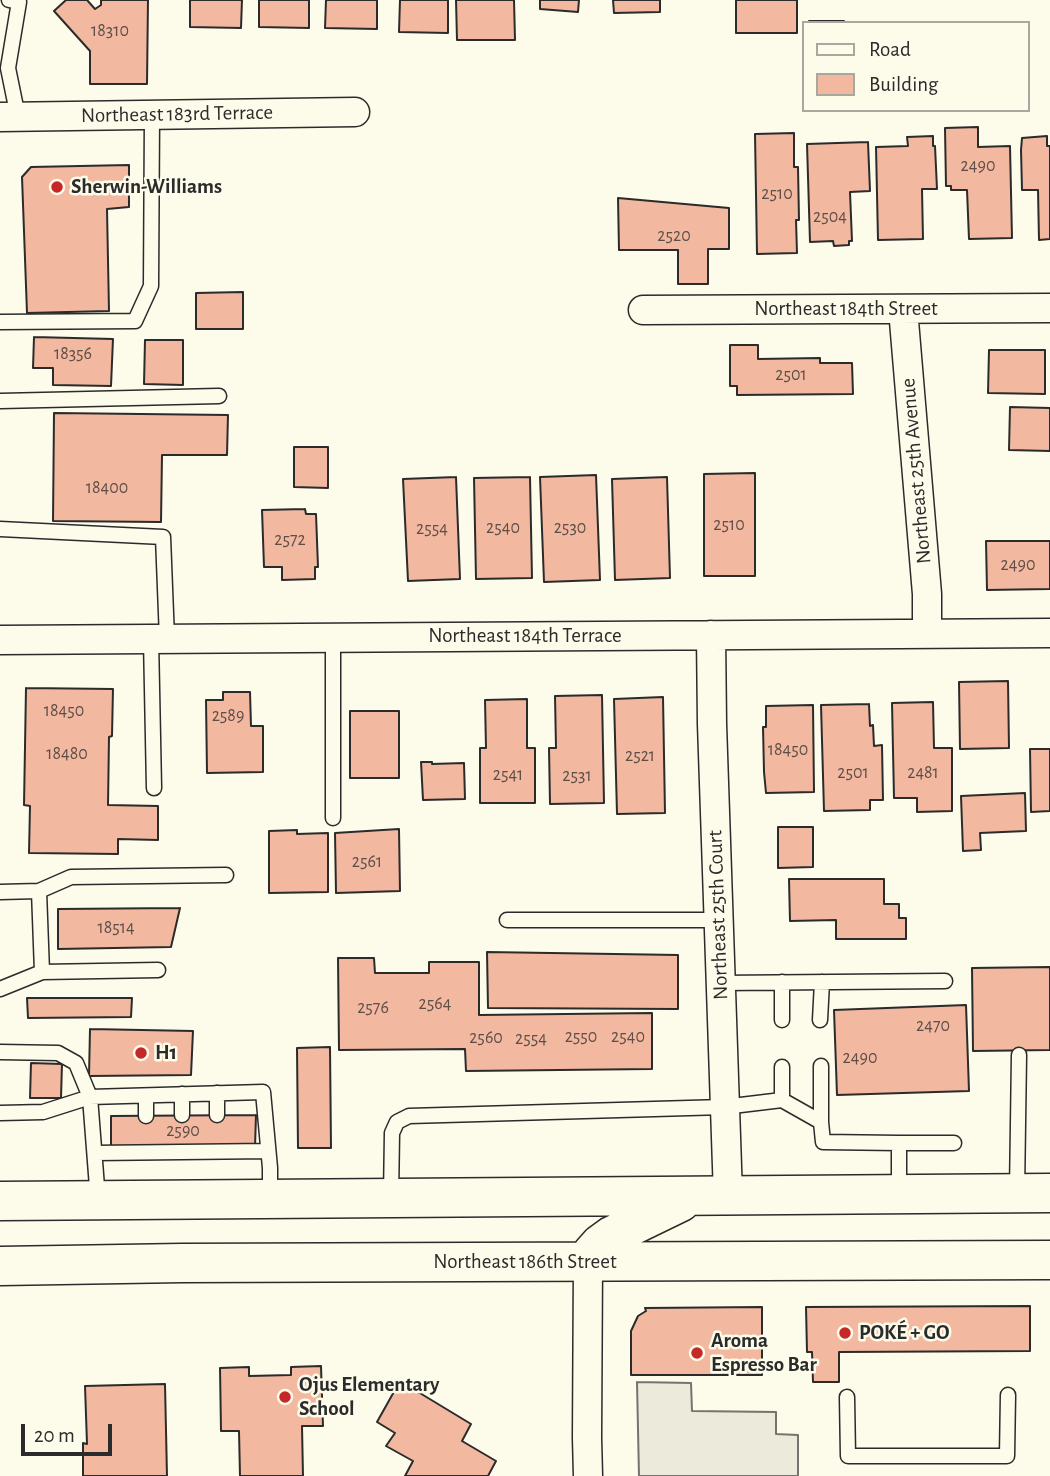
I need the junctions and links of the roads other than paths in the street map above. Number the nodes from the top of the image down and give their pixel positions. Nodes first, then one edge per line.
1 (9, 0) edge
2 (355, 112) dead end
3 (152, 115) junction
4 (9, 117) edge
5 (1050, 308) edge
6 (903, 309) junction
7 (643, 310) dead end
8 (0, 322) edge
9 (219, 397) dead end
10 (0, 401) edge
11 (0, 529) edge
12 (927, 633) junction
13 (1050, 633) edge
14 (710, 635) junction
15 (333, 638) junction
16 (159, 639) junction
17 (0, 640) edge
18 (154, 788) dead end
19 (333, 818) dead end
20 (226, 874) dead end
21 (39, 891) junction
22 (0, 892) edge
23 (507, 920) dead end
24 (719, 920) junction
25 (158, 970) dead end
26 (42, 972) junction
27 (945, 981) dead end
28 (782, 982) junction
29 (822, 982) junction
30 (721, 983) junction
31 (0, 989) edge
32 (782, 1020) dead end
33 (820, 1020) dead end
34 (0, 1052) edge
35 (1019, 1055) dead end
36 (821, 1066) dead end
37 (782, 1067) dead end
38 (217, 1093) junction
39 (182, 1094) junction
40 (146, 1096) junction
41 (90, 1097) junction
42 (782, 1100) junction
43 (724, 1107) junction
44 (0, 1113) edge
45 (182, 1115) dead end
46 (217, 1115) dead end
47 (146, 1116) dead end
48 (821, 1122) junction
49 (899, 1143) junction
50 (954, 1143) dead end
51 (268, 1151) junction
52 (95, 1153) junction
53 (1033, 1194) edge
54 (899, 1195) junction
55 (711, 1196) junction
56 (391, 1198) junction
57 (270, 1199) junction
58 (98, 1200) junction
59 (0, 1201) edge
60 (1050, 1260) edge
61 (588, 1262) junction
62 (0, 1266) edge
63 (1008, 1395) dead end
64 (846, 1397) dead end
65 (587, 1438) junction
66 (568, 1476) edge
67 (588, 1476) edge

1 - 4 lane
2 - 3 street, Northeast 183rd Terrace
3 - 4 street, Northeast 183rd Terrace
3 - 8 lane
5 - 6 street, Northeast 184th Street
6 - 7 street, Northeast 184th Street
6 - 12 street, Northeast 25th Avenue
9 - 10 lane
11 - 16 lane
12 - 13 street, Northeast 184th Terrace
12 - 14 street, Northeast 184th Terrace
14 - 15 street, Northeast 184th Terrace
14 - 24 street, Northeast 25th Court
15 - 16 street, Northeast 184th Terrace
15 - 19 lane
16 - 17 street, Northeast 184th Terrace
16 - 18 lane
20 - 21 lane
21 - 22 lane
21 - 26 lane
23 - 24 lane
24 - 30 street, Northeast 25th Court
25 - 26 lane
26 - 31 lane
27 - 29 lane
28 - 29 lane
28 - 30 lane
28 - 32 lane
29 - 33 lane
30 - 43 street, Northeast 25th Court
34 - 41 lane
35 - 53 lane
36 - 48 lane
37 - 42 lane
38 - 39 lane
38 - 46 lane
38 - 51 lane
39 - 40 lane
39 - 45 lane
40 - 41 lane
40 - 47 lane
41 - 44 lane
41 - 52 lane
42 - 43 lane
42 - 48 lane
43 - 55 street, Northeast 25th Court
43 - 56 lane
48 - 49 lane
49 - 50 lane
49 - 54 lane
51 - 52 lane
51 - 57 lane
52 - 58 lane
53 - 54 main road
54 - 55 main road
55 - 56 main road
55 - 61 main road
56 - 57 main road
57 - 58 main road
58 - 59 main road
60 - 61 main road, Northeast 186th Street
61 - 62 main road, Northeast 186th Street
61 - 65 street
63 - 64 lane
65 - 66 street
65 - 67 street

